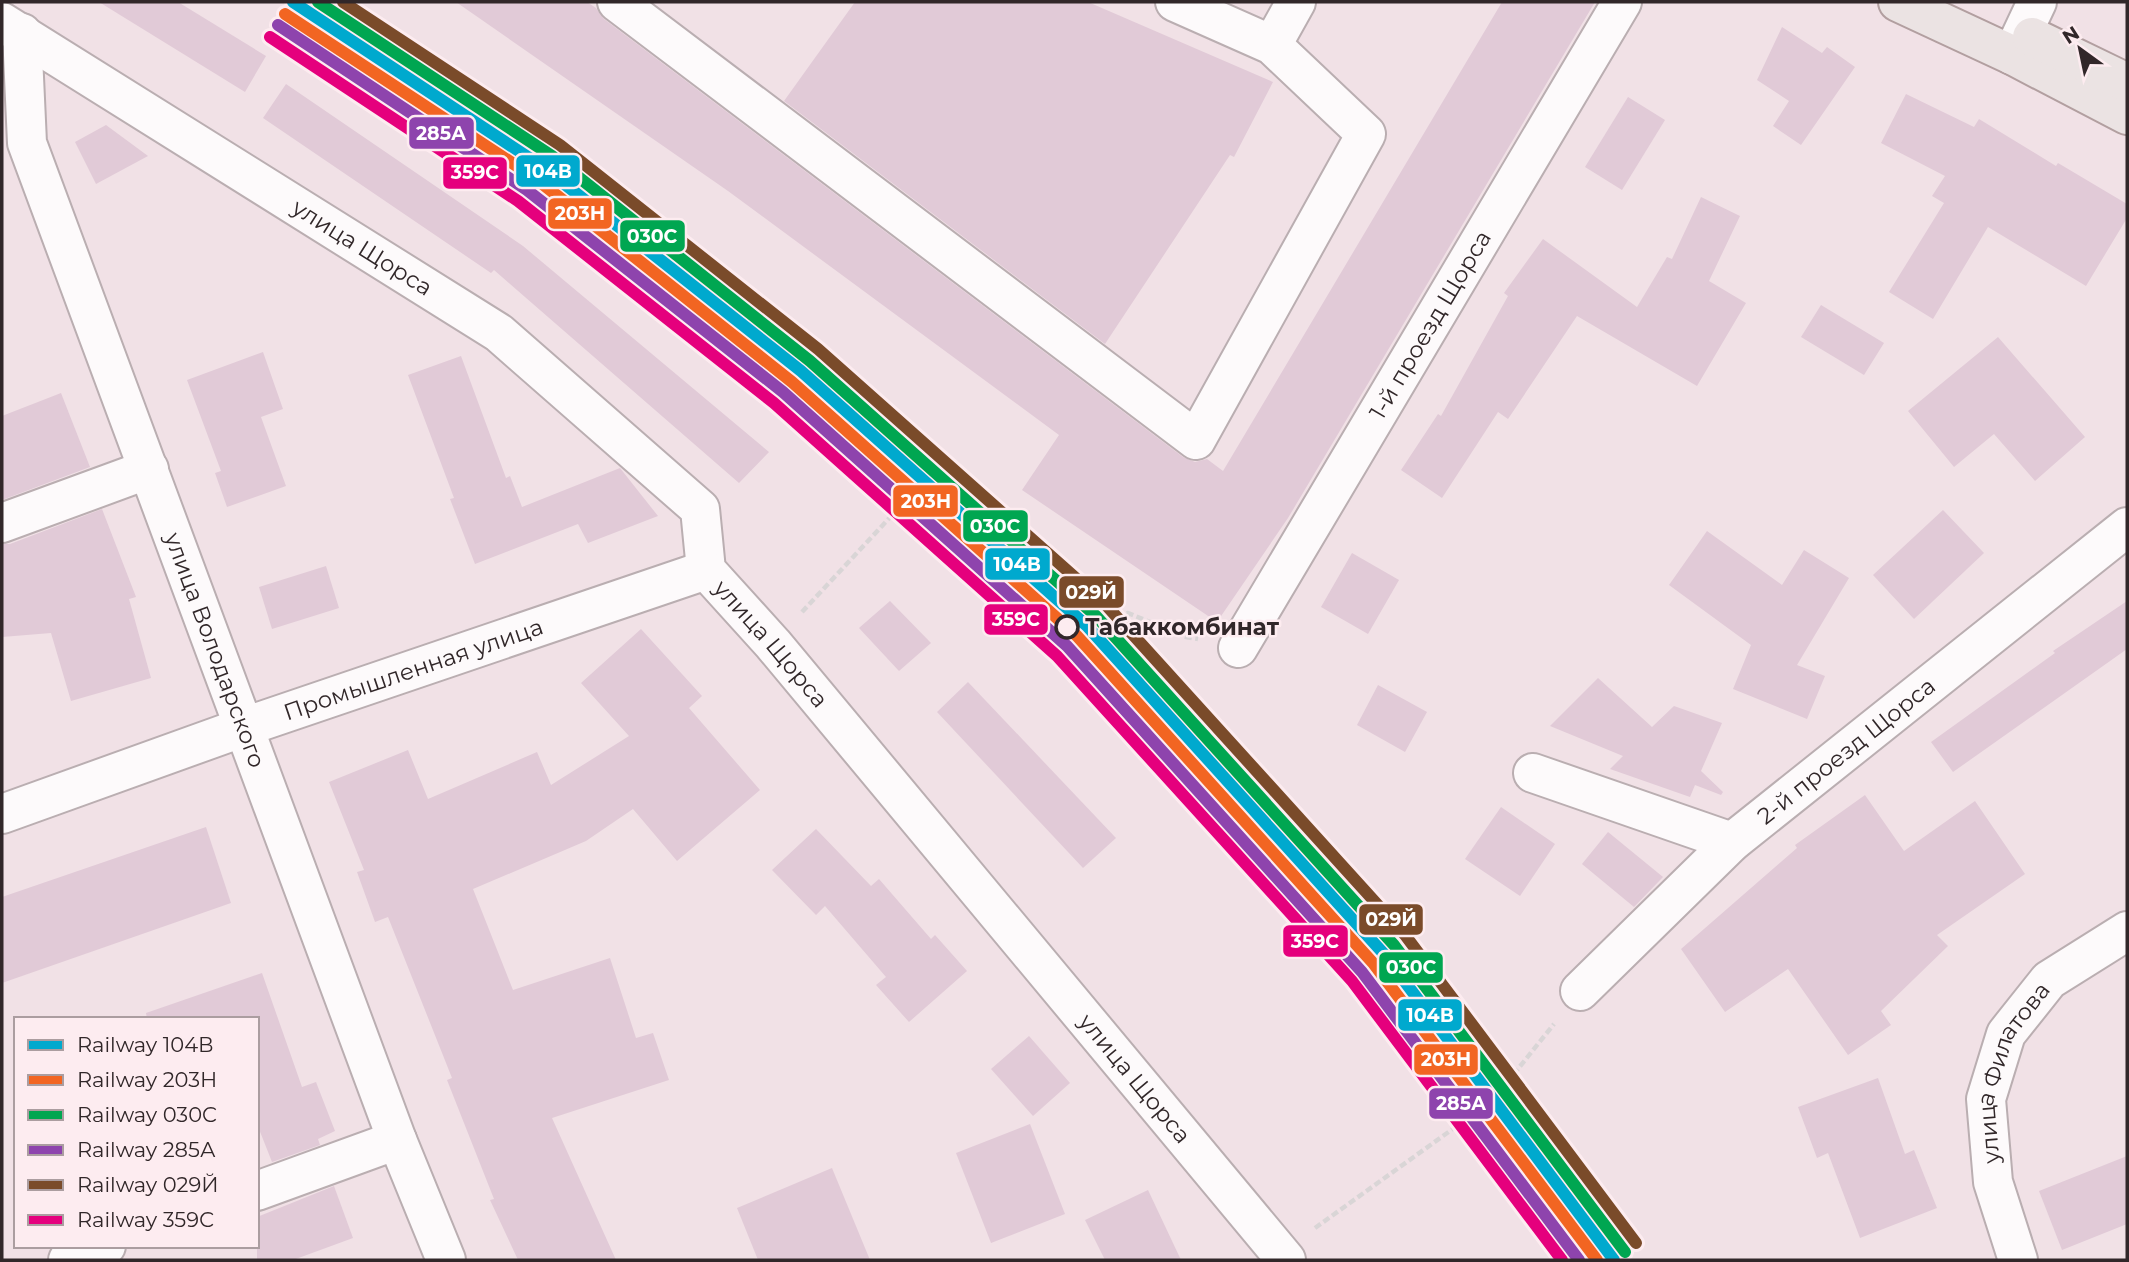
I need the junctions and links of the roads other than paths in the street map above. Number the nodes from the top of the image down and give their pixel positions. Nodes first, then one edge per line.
1 (617, 2) edge
2 (1175, 2) edge
3 (1296, 2) edge
4 (1622, 2) edge
5 (1898, 2) edge
6 (1961, 2) edge
7 (12, 27) edge
8 (2024, 30) edge
9 (1272, 45) junction
10 (2127, 83) edge
11 (2127, 114) edge
12 (149, 469) junction
13 (2, 523) edge
14 (2127, 527) edge
15 (706, 570) junction
16 (1238, 648) road end
17 (244, 727) junction
18 (1533, 773) dead end
19 (2, 814) edge
20 (1731, 842) junction
21 (2127, 931) edge
22 (1580, 991) road end
23 (397, 1140) junction
24 (259, 1190) edge
25 (101, 1248) edge
26 (1283, 1256) edge
27 (68, 1260) edge
28 (446, 1260) edge
29 (2018, 1260) edge

1 - 9 street
2 - 9 street
3 - 9 street
4 - 16 street, 1-й проезд Щорса
5 - 8 main road
6 - 8 main road
7 - 12 street, улица Володарского
7 - 15 street, улица Щорса
8 - 10 main road
8 - 11 main road
12 - 13 street
12 - 17 street, улица Володарского
14 - 20 street, 2-й проезд Щорса
15 - 17 street, Промышленная улица
15 - 26 street, улица Щорса
17 - 19 street, Промышленная улица
17 - 23 street, улица Володарского
18 - 20 street
20 - 22 street, 2-й проезд Щорса
21 - 29 street, улица Филатова
23 - 24 street
23 - 28 street, улица Володарского
25 - 27 street

